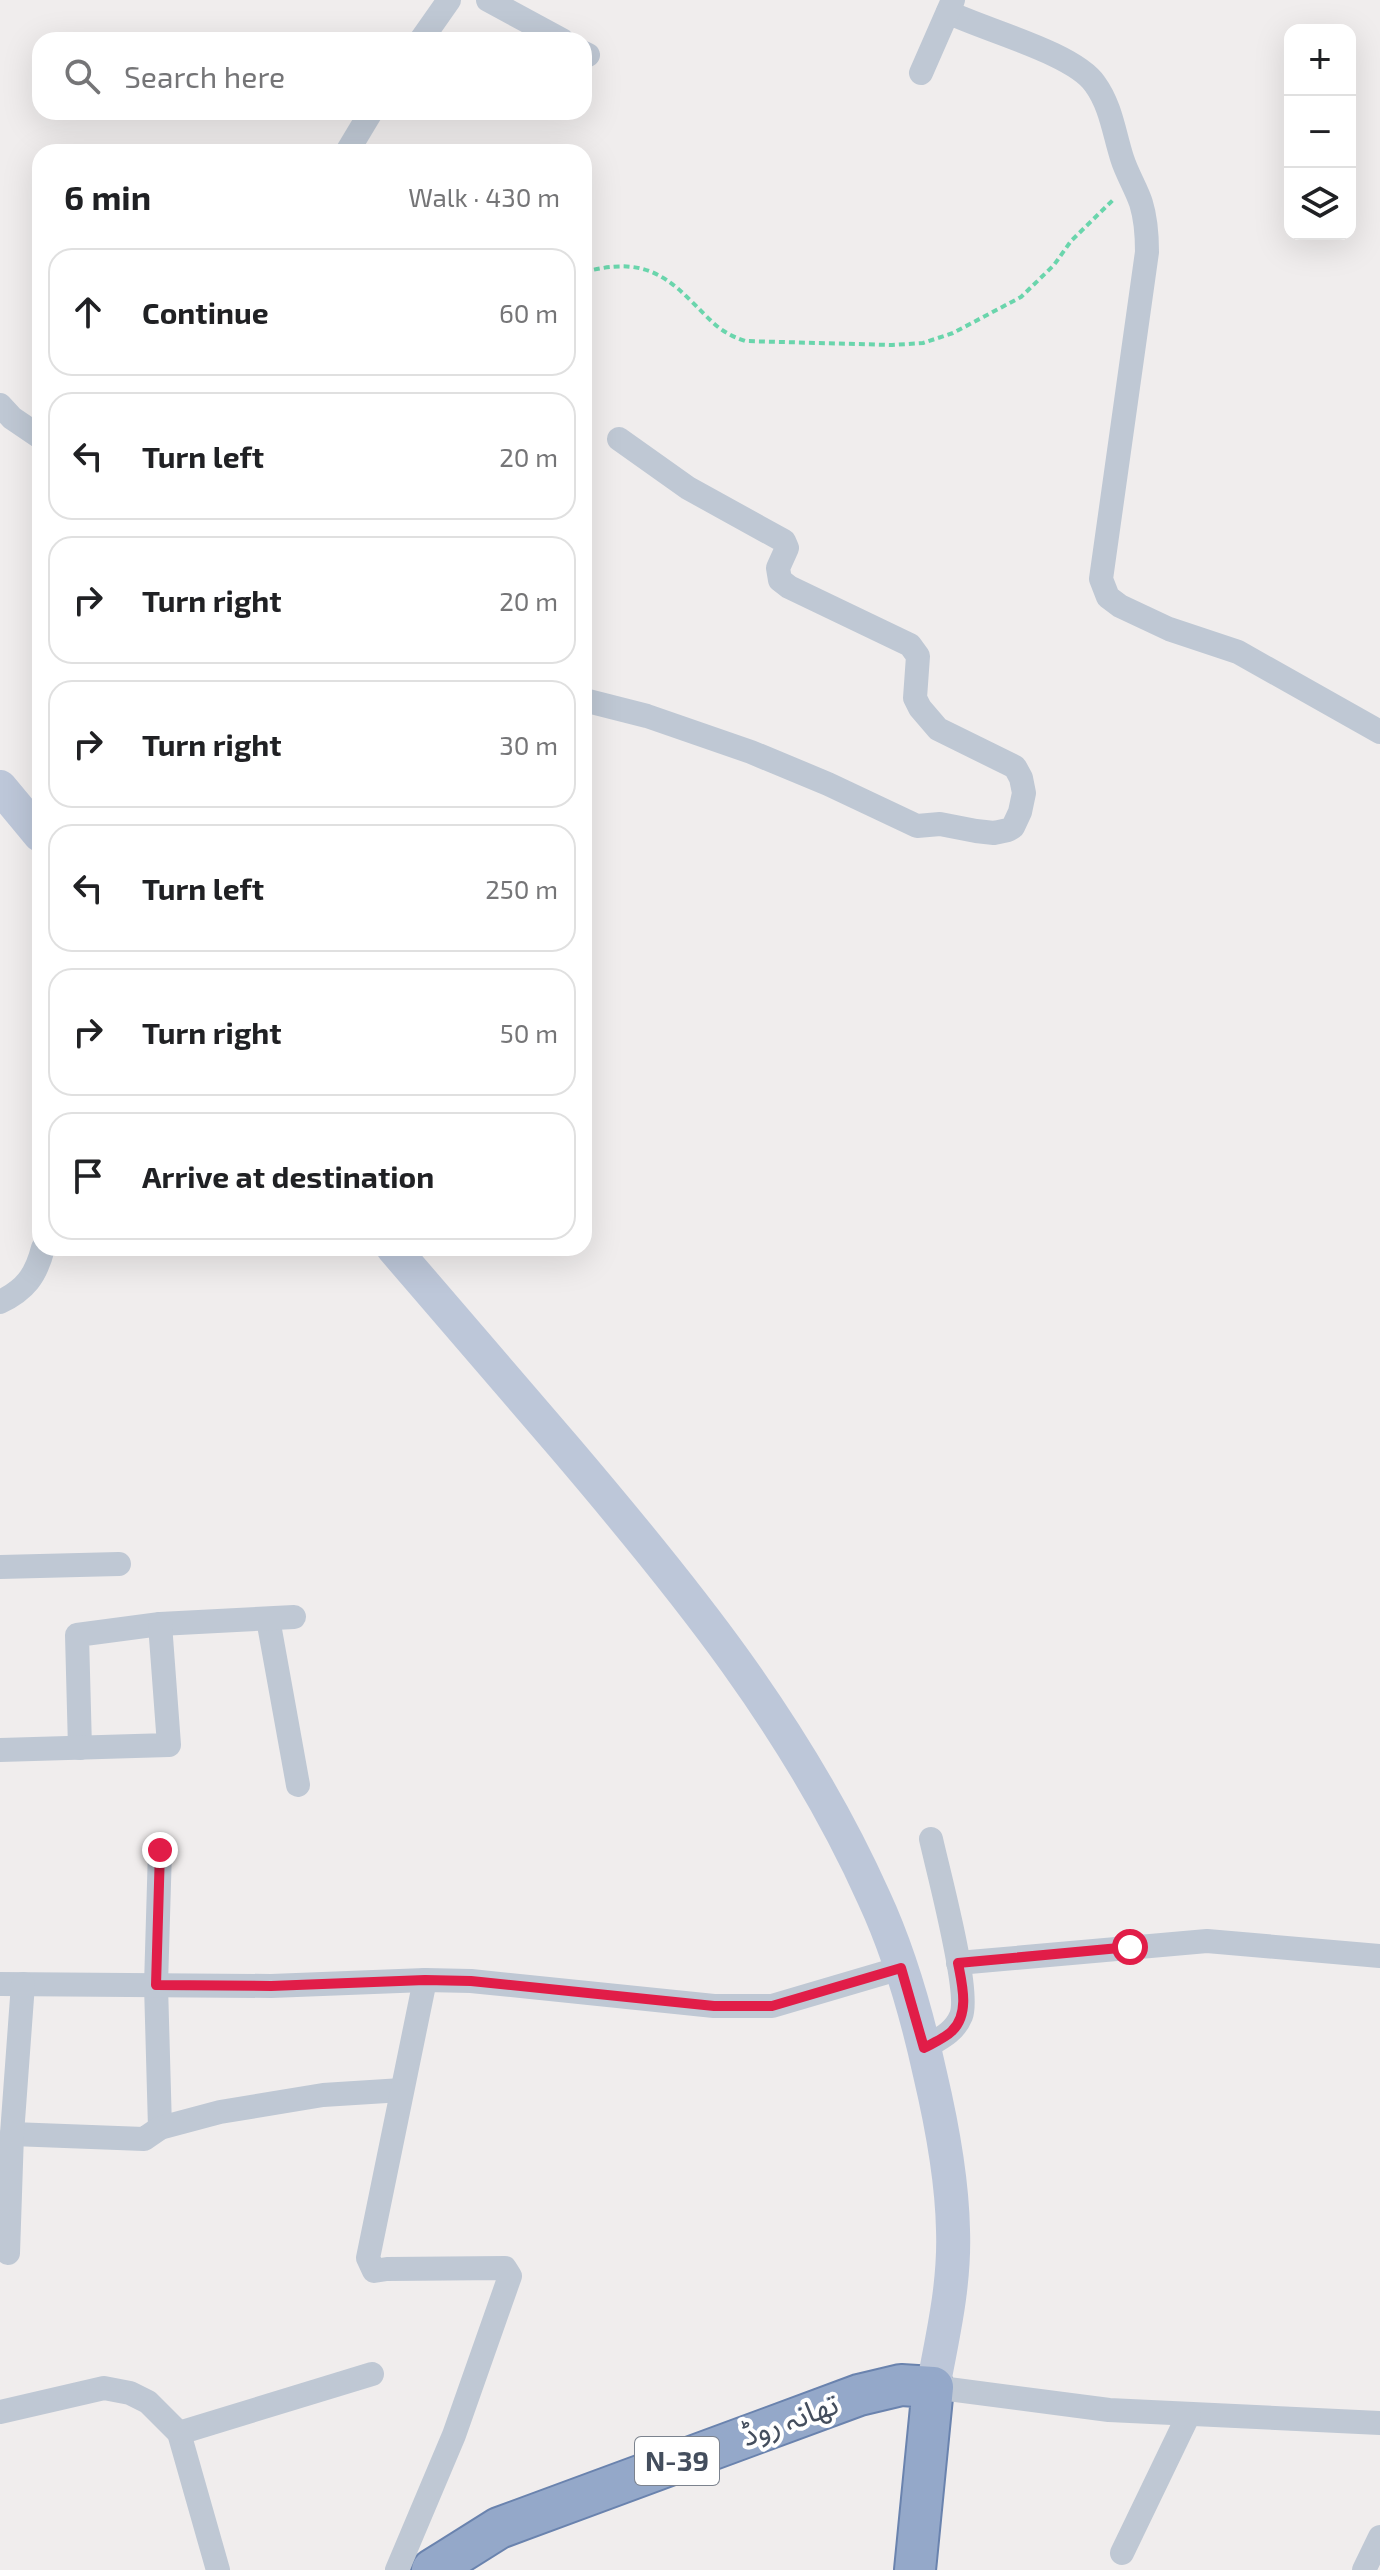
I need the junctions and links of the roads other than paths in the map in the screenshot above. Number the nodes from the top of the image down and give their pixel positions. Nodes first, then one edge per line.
1 (449, 0) edge
2 (488, 0) edge
3 (951, 6) edge
4 (427, 32) edge
5 (547, 32) edge
6 (921, 73) dead end
7 (366, 120) edge
8 (352, 144) edge
9 (0, 405) edge
10 (32, 432) edge
11 (619, 439) dead end
12 (592, 702) edge
13 (1380, 732) edge
14 (0, 787) edge
15 (32, 825) edge
16 (41, 1256) edge
17 (400, 1256) edge
18 (0, 1302) edge
19 (119, 1564) dead end
20 (0, 1567) edge
21 (294, 1617) dead end
22 (268, 1619) junction
23 (160, 1624) junction
24 (80, 1748) junction
25 (0, 1750) edge
26 (298, 1785) dead end
27 (931, 1839) dead end
28 (160, 1850) dead end
29 (1380, 1956) edge
30 (958, 1963) junction
31 (901, 1968) junction
32 (425, 1980) junction
33 (12, 1984) edge
34 (156, 1985) junction
35 (924, 2048) junction
36 (402, 2090) junction
37 (160, 2128) junction
38 (12, 2134) junction
39 (8, 2253) dead end
40 (372, 2374) dead end
41 (933, 2387) junction
42 (0, 2412) edge
43 (1189, 2414) junction
44 (1380, 2423) edge
45 (179, 2433) junction
46 (1380, 2537) edge
47 (1122, 2553) dead end
48 (218, 2570) edge
49 (397, 2570) edge
50 (432, 2570) edge
51 (915, 2570) edge
52 (1364, 2570) edge

1 - 4 street
2 - 5 street
3 - 6 street
3 - 13 street
7 - 8 street
9 - 10 street
11 - 12 street
14 - 15 main road
16 - 18 street
17 - 31 main road
19 - 20 street
21 - 22 street
22 - 23 street
22 - 26 street
23 - 24 street
23 - 24 street
24 - 25 street
27 - 30 street
28 - 34 street
29 - 30 street
30 - 35 street
31 - 32 street
31 - 35 main road
32 - 34 street
32 - 36 street
33 - 34 street
33 - 38 street
34 - 37 street
35 - 41 main road
36 - 37 street
36 - 49 street
37 - 38 street
38 - 39 street
40 - 45 street
41 - 43 street
41 - 50 highway, تھانہ روڈ / N-39
41 - 51 highway
42 - 45 street
43 - 44 street
43 - 47 street
45 - 48 street
46 - 52 street

